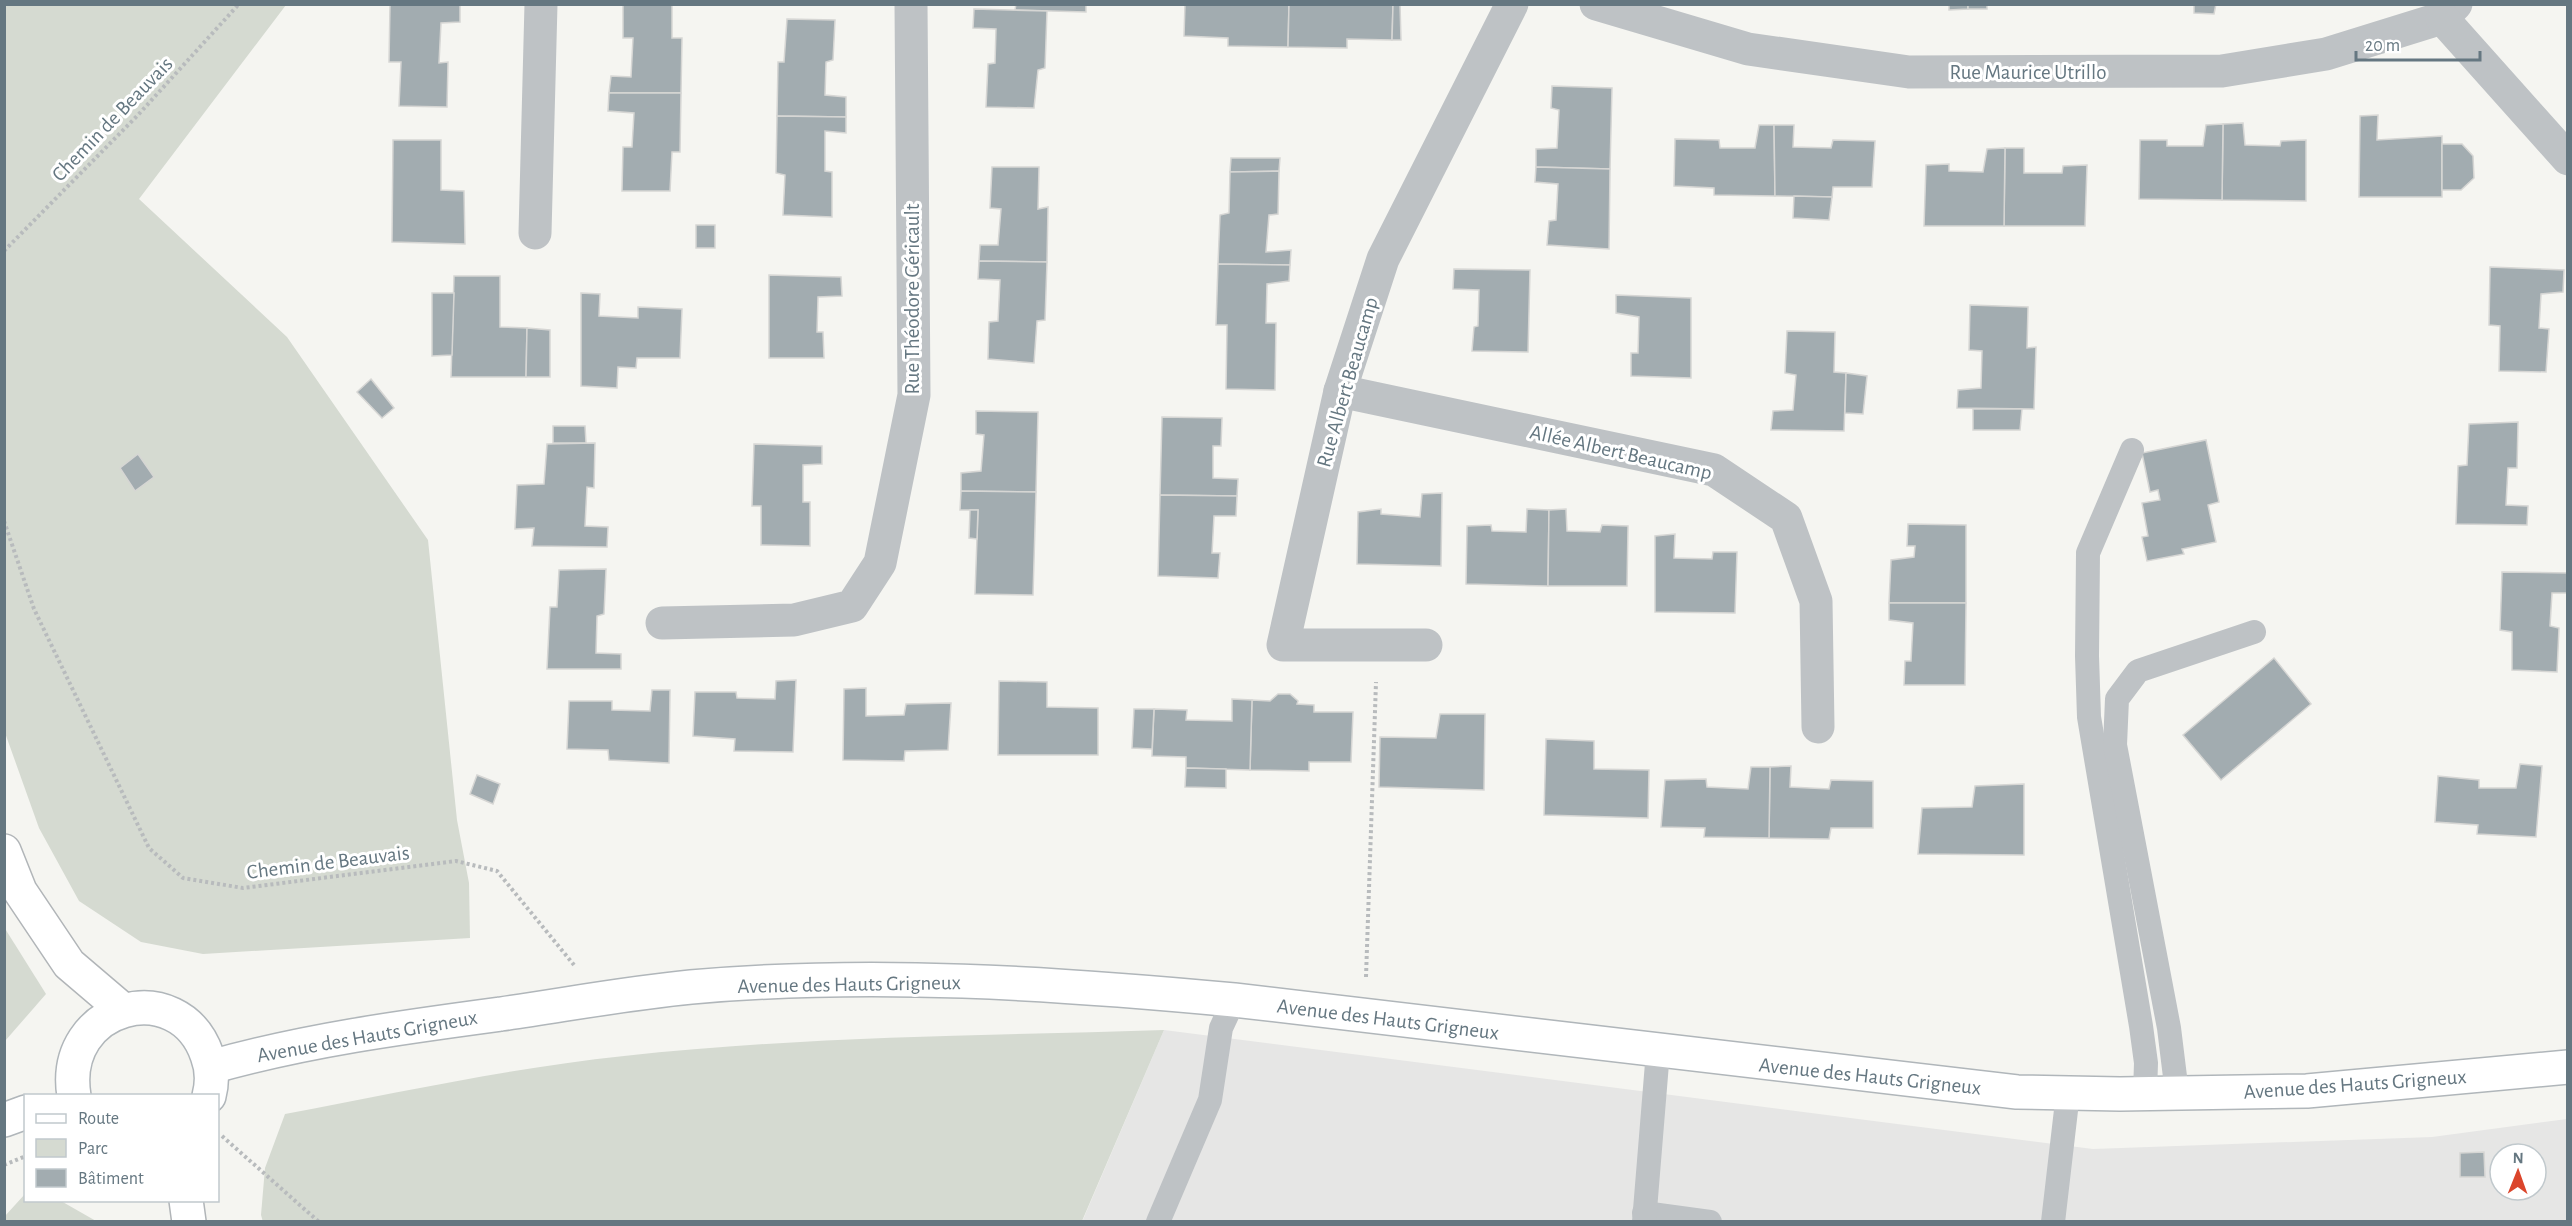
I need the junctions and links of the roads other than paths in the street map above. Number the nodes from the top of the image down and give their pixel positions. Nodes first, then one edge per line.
1 (541, 4) edge
2 (911, 4) edge
3 (1512, 4) edge
4 (1596, 4) edge
5 (2449, 11) edge
6 (2568, 159) edge
7 (535, 233) dead end
8 (1340, 391) junction
9 (2132, 450) dead end
10 (662, 623) dead end
11 (2254, 632) dead end
12 (1426, 645) dead end
13 (1818, 727) dead end
14 (4, 851) edge
15 (1234, 1000) junction
16 (123, 1010) junction
17 (1658, 1052) junction
18 (2568, 1067) edge
19 (210, 1081) edge
20 (2068, 1093) junction
21 (2161, 1093) junction
22 (74, 1094) edge
23 (186, 1202) edge
24 (1644, 1217) edge
25 (189, 1221) edge
26 (1158, 1221) edge
27 (1710, 1221) edge
28 (2053, 1221) edge

1 - 7 street
2 - 10 street, Rue Théodore Géricault
3 - 8 street, Rue Albert Beaucamp
4 - 5 street, Rue Maurice Utrillo
5 - 6 street
8 - 12 street, Rue Albert Beaucamp
8 - 13 street, Allée Albert Beaucamp
9 - 21 lane
11 - 21 lane
14 - 16 main road
15 - 17 main road, Avenue des Hauts Grigneux
15 - 19 main road, Avenue des Hauts Grigneux
15 - 26 lane
16 - 19 main road
16 - 22 main road
17 - 20 main road, Avenue des Hauts Grigneux
17 - 24 lane
18 - 21 main road, Avenue des Hauts Grigneux
20 - 21 main road, Avenue des Hauts Grigneux
20 - 28 lane
23 - 25 main road
24 - 27 lane

